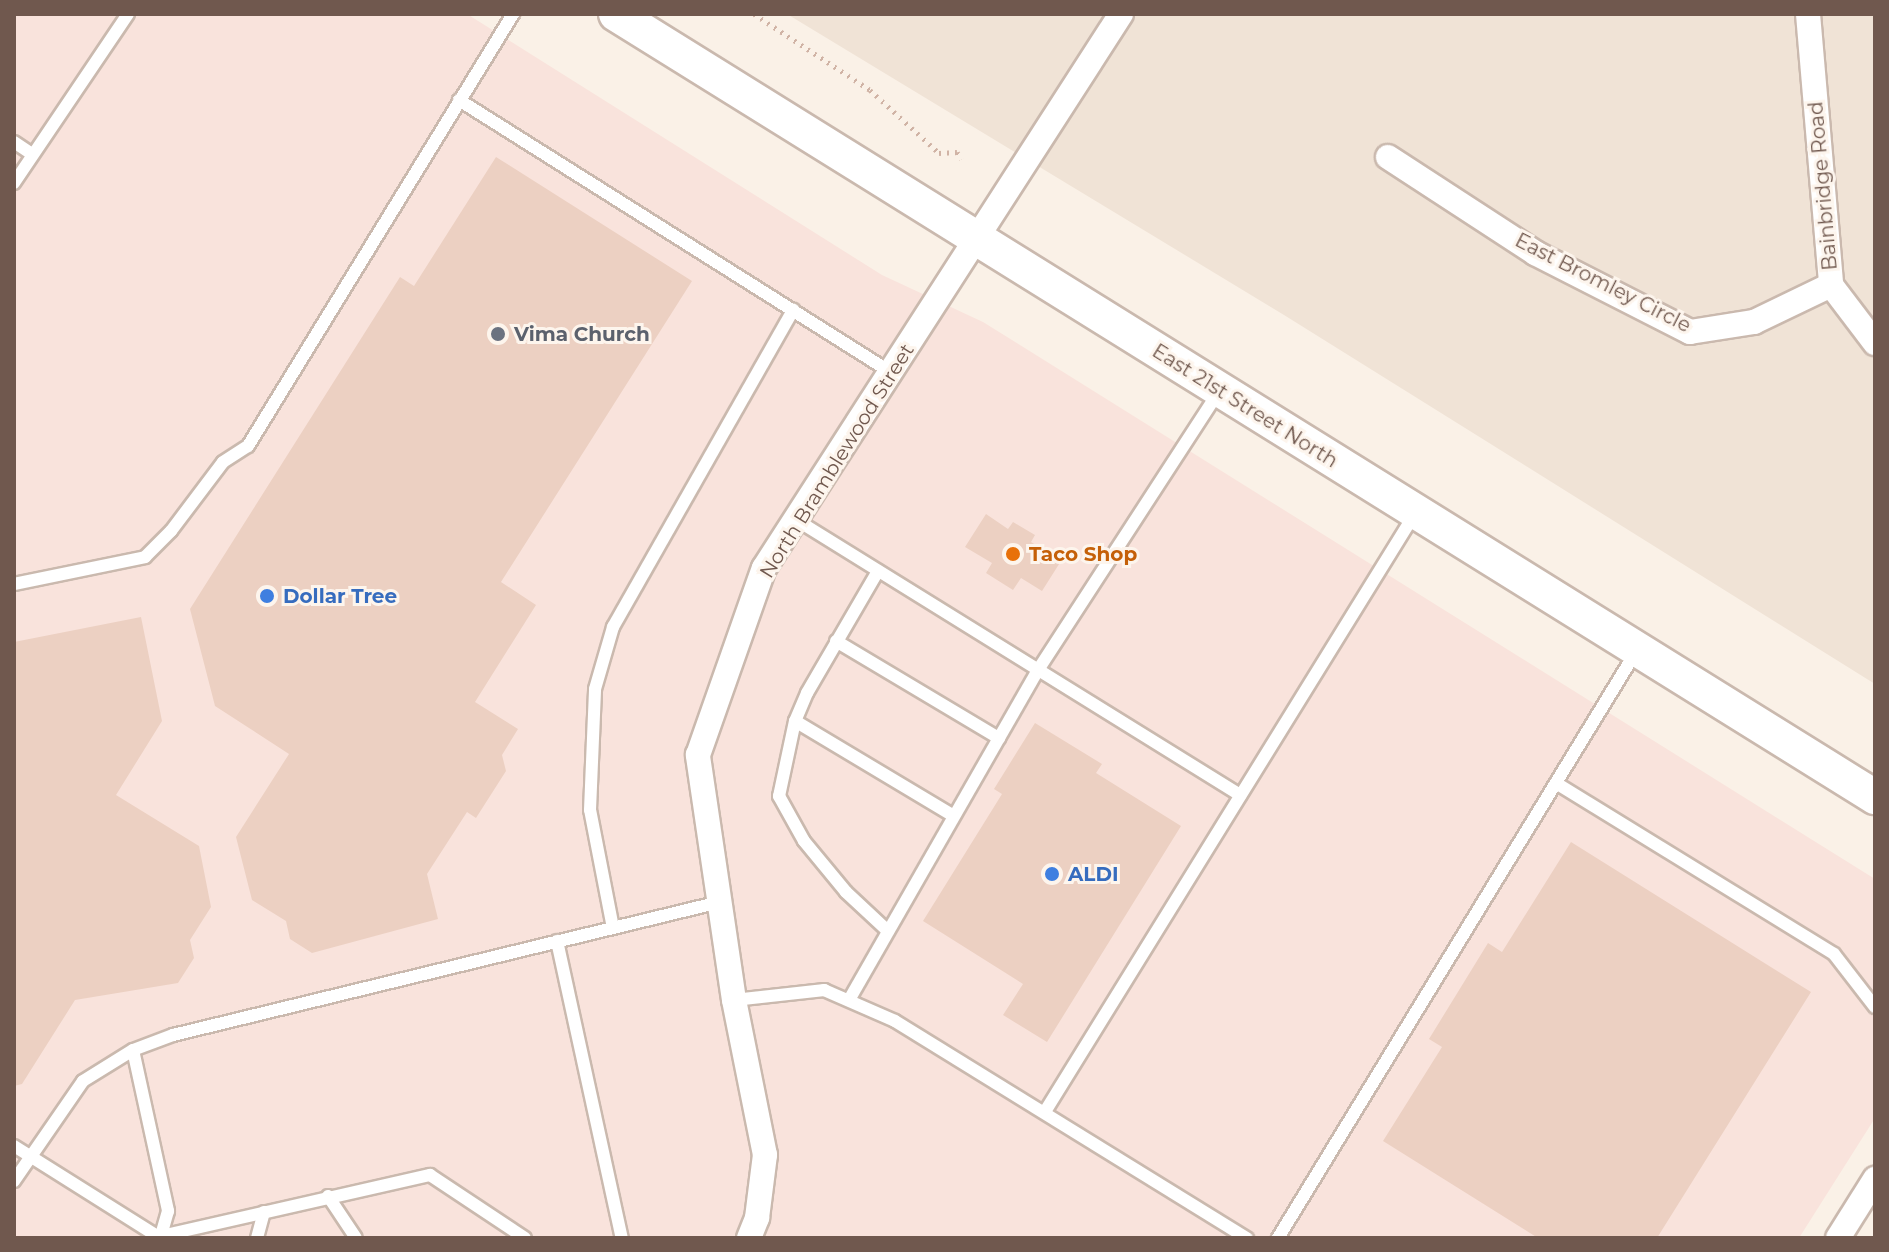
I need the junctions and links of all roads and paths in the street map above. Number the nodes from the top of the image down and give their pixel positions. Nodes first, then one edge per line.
1 (128, 14) edge
2 (513, 14) edge
3 (616, 14) edge
4 (754, 14) edge
5 (1121, 14) edge
6 (1808, 14) edge
7 (459, 100) junction
8 (14, 142) edge
9 (32, 154) junction
10 (1388, 157) dead end
11 (961, 159) dead end
12 (14, 183) edge
13 (979, 241) junction
14 (1831, 285) junction
15 (793, 310) junction
16 (1875, 343) edge
17 (892, 373) junction
18 (1220, 390) junction
19 (1416, 512) junction
20 (795, 519) junction
21 (878, 571) junction
22 (14, 584) edge
23 (836, 641) junction
24 (1637, 649) junction
25 (1038, 670) junction
26 (795, 721) junction
27 (999, 738) junction
28 (1556, 783) junction
29 (1240, 795) junction
30 (1875, 797) edge
31 (954, 816) junction
32 (720, 902) junction
33 (613, 928) junction
34 (888, 931) junction
35 (557, 941) junction
36 (734, 1000) junction
37 (849, 1000) junction
38 (1875, 1007) edge
39 (133, 1050) junction
40 (1046, 1110) junction
41 (14, 1146) edge
42 (30, 1156) junction
43 (1875, 1179) edge
44 (14, 1181) edge
45 (328, 1196) junction
46 (264, 1212) junction
47 (160, 1237) edge
48 (257, 1238) edge
49 (356, 1238) edge
50 (525, 1238) edge
51 (622, 1238) edge
52 (749, 1238) edge
53 (1247, 1238) edge
54 (1278, 1238) edge
55 (1838, 1238) edge

1 - 9 lane
2 - 7 lane
3 - 13 main road, East 21st Street North
4 - 11 path
5 - 13 street, North Bramblewood Street
6 - 14 street, Bainbridge Road
7 - 15 lane
7 - 22 lane
8 - 9 lane
9 - 12 lane
10 - 14 street, East Bromley Circle
13 - 17 street, North Bramblewood Street
13 - 18 main road, East 21st Street North
14 - 16 street, Bainbridge Road
15 - 17 lane
15 - 33 lane
17 - 20 street, North Bramblewood Street
18 - 19 main road, East 21st Street North
18 - 25 lane
19 - 24 main road, East 21st Street North
19 - 29 lane
20 - 21 lane
20 - 32 street, North Bramblewood Street
21 - 23 lane
21 - 25 lane
23 - 26 lane
23 - 27 lane
24 - 28 lane
24 - 30 main road, East 21st Street North
25 - 27 lane
25 - 29 lane
26 - 31 lane
26 - 34 lane
27 - 31 lane
28 - 38 lane
28 - 54 lane
29 - 40 lane
31 - 34 lane
32 - 33 lane
32 - 36 street, North Bramblewood Street
33 - 35 lane
34 - 37 lane
35 - 39 lane
35 - 51 lane
36 - 37 lane
36 - 52 street, North Bramblewood Street
37 - 40 lane
39 - 42 lane
39 - 47 lane
40 - 53 lane
41 - 42 lane
42 - 44 lane
42 - 47 lane
43 - 55 street
45 - 46 lane
45 - 49 lane
45 - 50 lane
46 - 47 lane
46 - 48 lane

